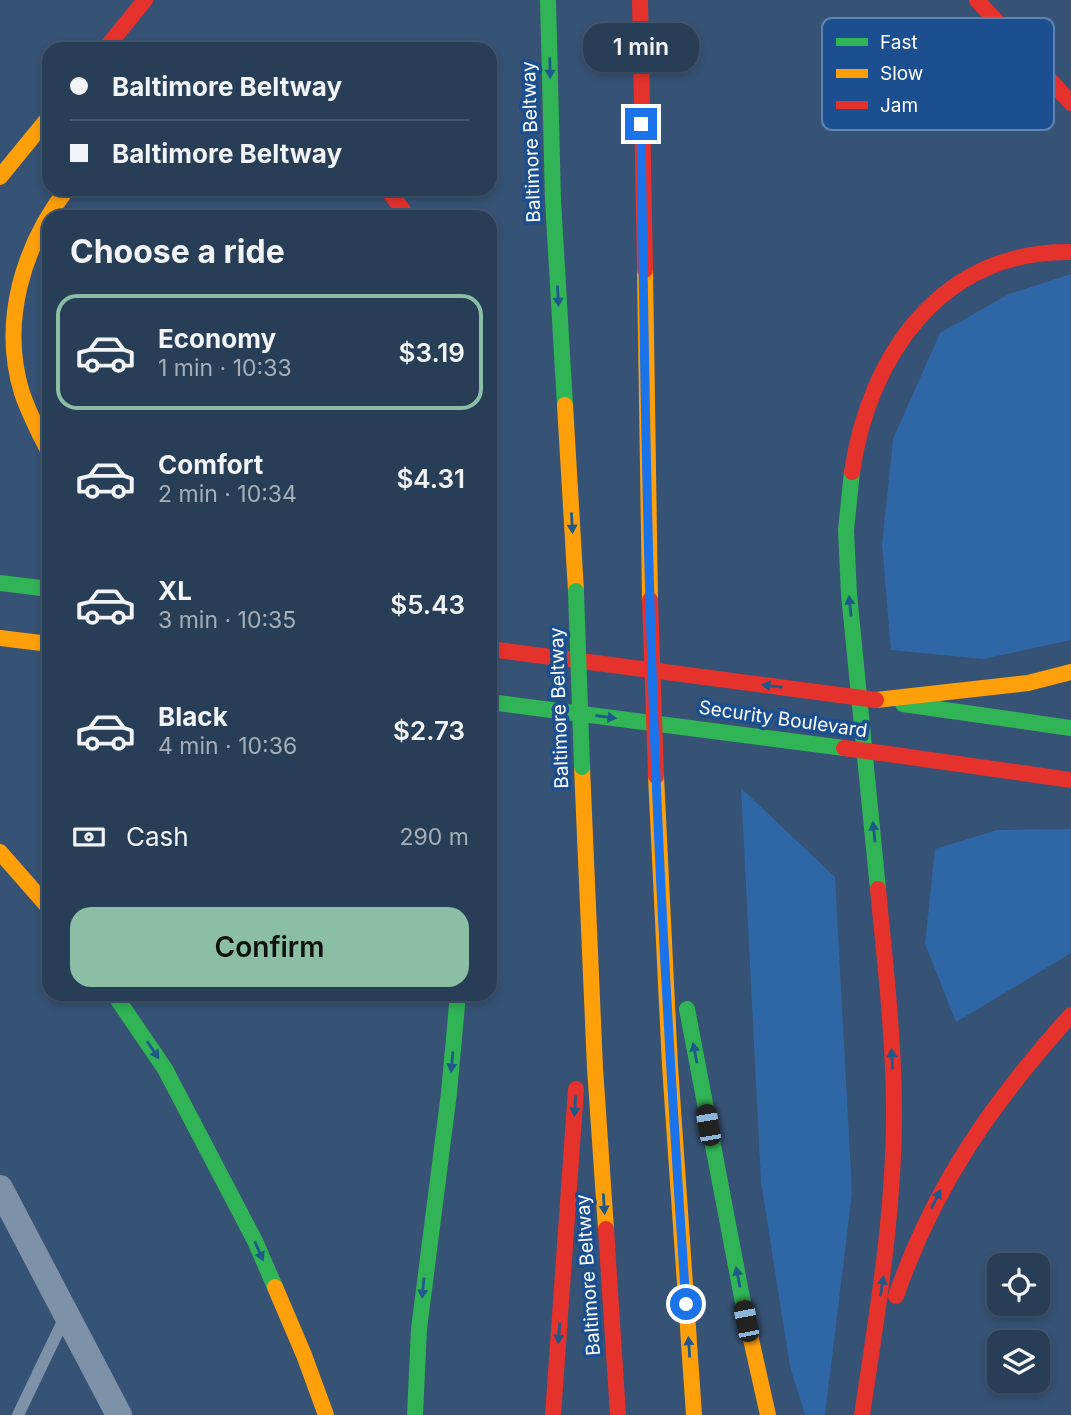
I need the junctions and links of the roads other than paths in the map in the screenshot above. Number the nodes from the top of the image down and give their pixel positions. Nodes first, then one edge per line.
1 (145, 0) edge
2 (548, 0) edge
3 (640, 0) edge
4 (977, 0) edge
5 (993, 18) edge
6 (111, 42) edge
7 (1054, 84) edge
8 (1071, 103) edge
9 (42, 126) edge
10 (20, 153) junction
11 (0, 177) edge
12 (0, 190) edge
13 (42, 226) edge
14 (1071, 252) edge
15 (42, 438) edge
16 (0, 583) edge
17 (42, 588) edge
18 (0, 638) edge
19 (42, 643) edge
20 (497, 650) edge
21 (1071, 672) edge
22 (876, 700) junction
23 (497, 703) edge
24 (1071, 728) edge
25 (1071, 780) edge
26 (0, 852) edge
27 (660, 865) junction
28 (42, 900) edge
29 (588, 915) junction
30 (119, 1001) edge
31 (457, 1001) edge
32 (1071, 1015) edge
33 (0, 1188) edge
34 (67, 1313) junction
35 (863, 1408) edge
36 (18, 1415) edge
37 (119, 1415) edge
38 (326, 1415) edge
39 (415, 1415) edge
40 (552, 1415) edge
41 (618, 1415) edge
42 (694, 1415) edge
43 (768, 1415) edge

1 - 6 main road
2 -> 29 main road, Baltimore Beltway, bridge
3 - 27 main road, bridge
4 - 5 main road
7 - 8 main road
9 - 10 main road
10 - 11 main road
10 - 12 main road
13 - 15 main road
35 -> 14 main road
16 - 17 main road
18 - 19 main road
22 -> 20 main road, Security Boulevard, bridge
21 - 22 main road
22 - 24 main road, Security Boulevard
23 -> 25 main road, Security Boulevard, bridge
26 - 28 main road
42 -> 27 main road
43 -> 27 main road
29 -> 40 main road
29 -> 41 main road, Baltimore Beltway
30 -> 38 main road
31 -> 39 main road
35 -> 32 main road
33 - 34 street
34 - 36 lane
34 - 37 street

